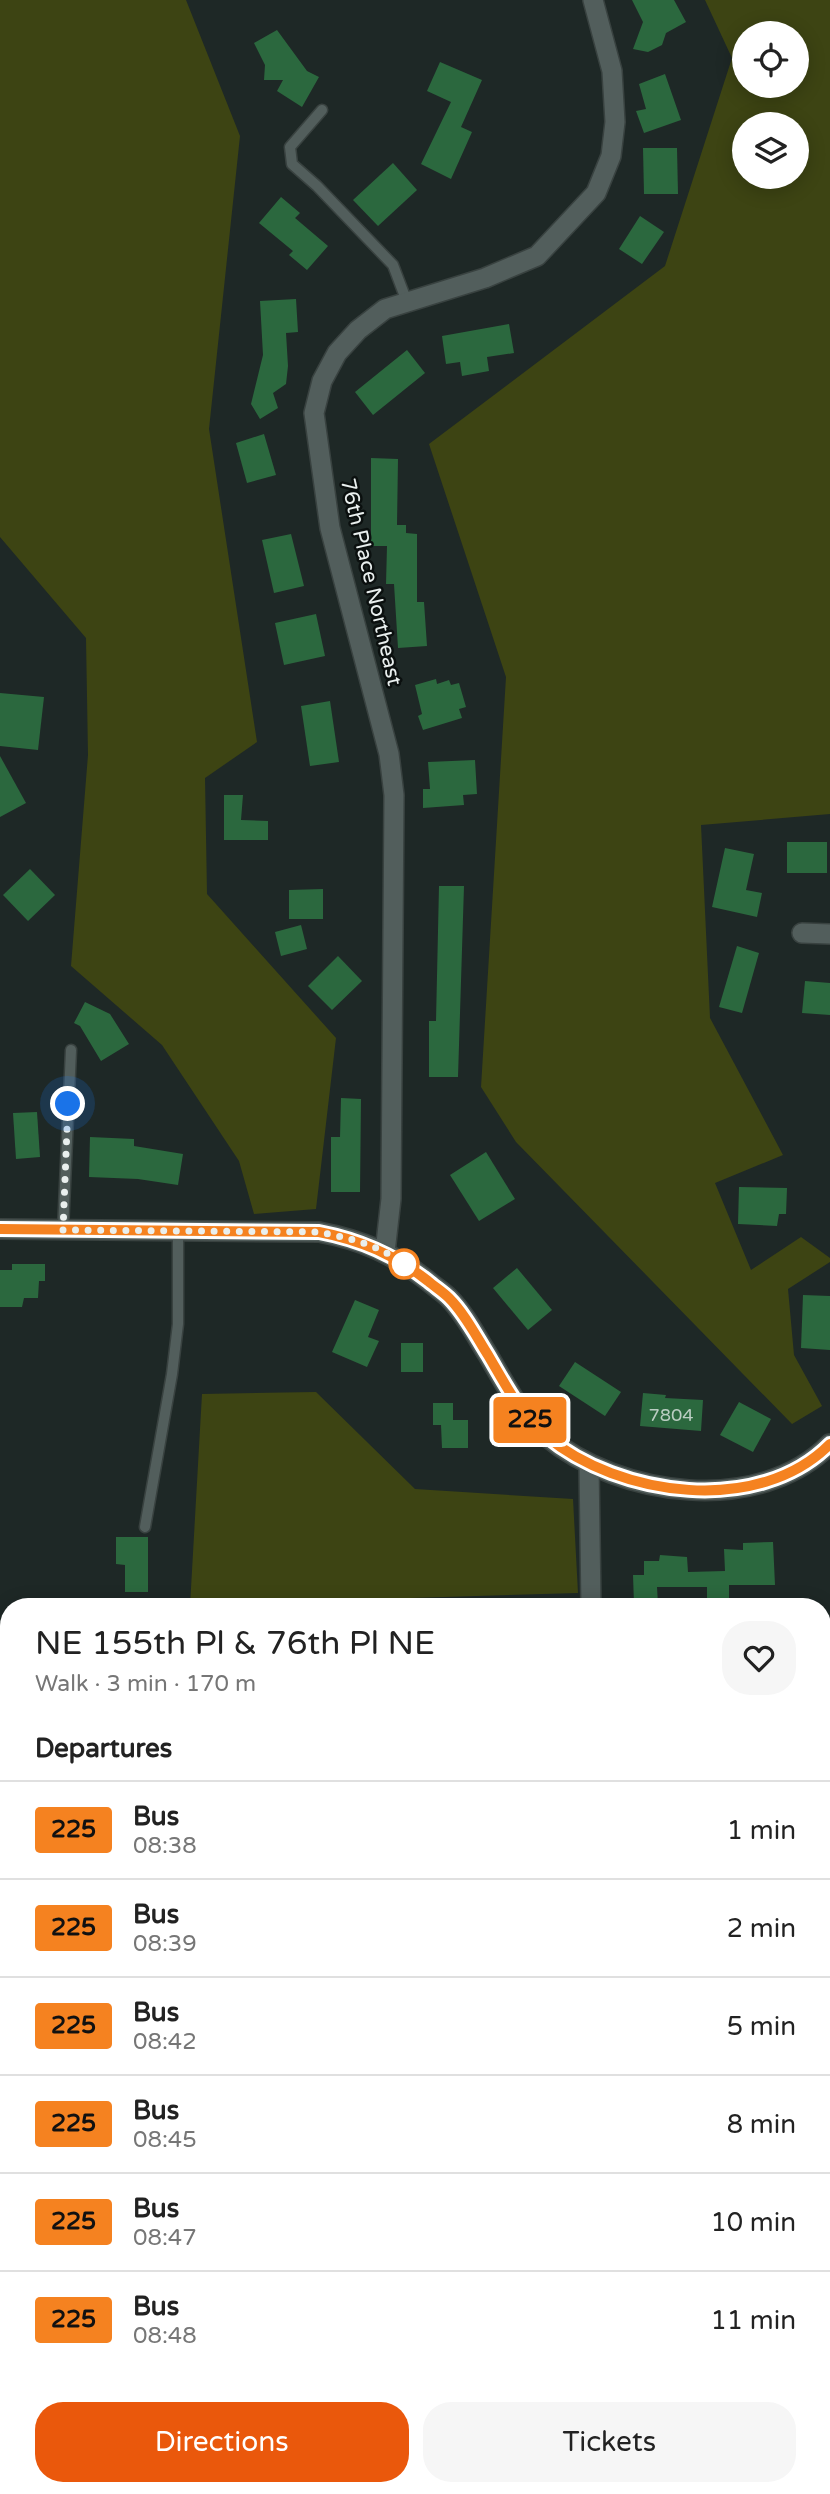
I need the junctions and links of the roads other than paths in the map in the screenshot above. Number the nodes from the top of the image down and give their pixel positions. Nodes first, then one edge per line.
1 (593, 0) edge
2 (321, 110) dead end
3 (407, 302) junction
4 (802, 933) dead end
5 (830, 934) edge
6 (71, 1049) dead end
7 (0, 1229) edge
8 (63, 1230) junction
9 (178, 1231) junction
10 (385, 1252) junction
11 (830, 1444) edge
12 (590, 1465) junction
13 (145, 1527) dead end
14 (591, 1598) edge

1 - 3 street, 76th Place Northeast
2 - 3 lane
3 - 10 street, 76th Place Northeast
4 - 5 street
6 - 8 lane
7 - 8 street
8 - 9 street
9 - 10 street
9 - 13 lane
10 - 12 street
11 - 12 street
12 - 14 street

